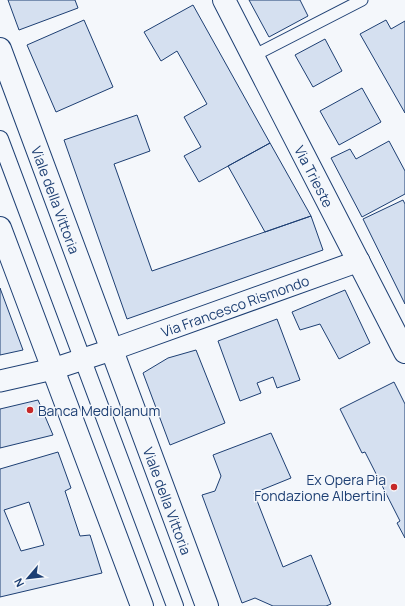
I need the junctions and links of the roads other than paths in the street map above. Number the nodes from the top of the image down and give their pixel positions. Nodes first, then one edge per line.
1 (224, 0) edge
2 (362, 0) edge
3 (0, 49) edge
4 (253, 56) junction
5 (0, 139) edge
6 (0, 228) edge
7 (359, 261) junction
8 (111, 350) junction
9 (405, 352) edge
10 (82, 359) junction
11 (53, 369) junction
12 (0, 381) edge
13 (142, 606) edge
14 (175, 606) edge
15 (207, 606) edge

1 - 4 street, Via Trieste
2 - 4 lane
3 - 8 street, Viale della Vittoria
4 - 7 street, Via Trieste
5 - 10 street
6 - 11 street
7 - 8 street, Via Francesco Rismondo
7 - 9 street, Via Trieste
8 - 10 street
8 - 15 street, Viale della Vittoria
10 - 11 street
10 - 14 street
11 - 12 street
11 - 13 street

